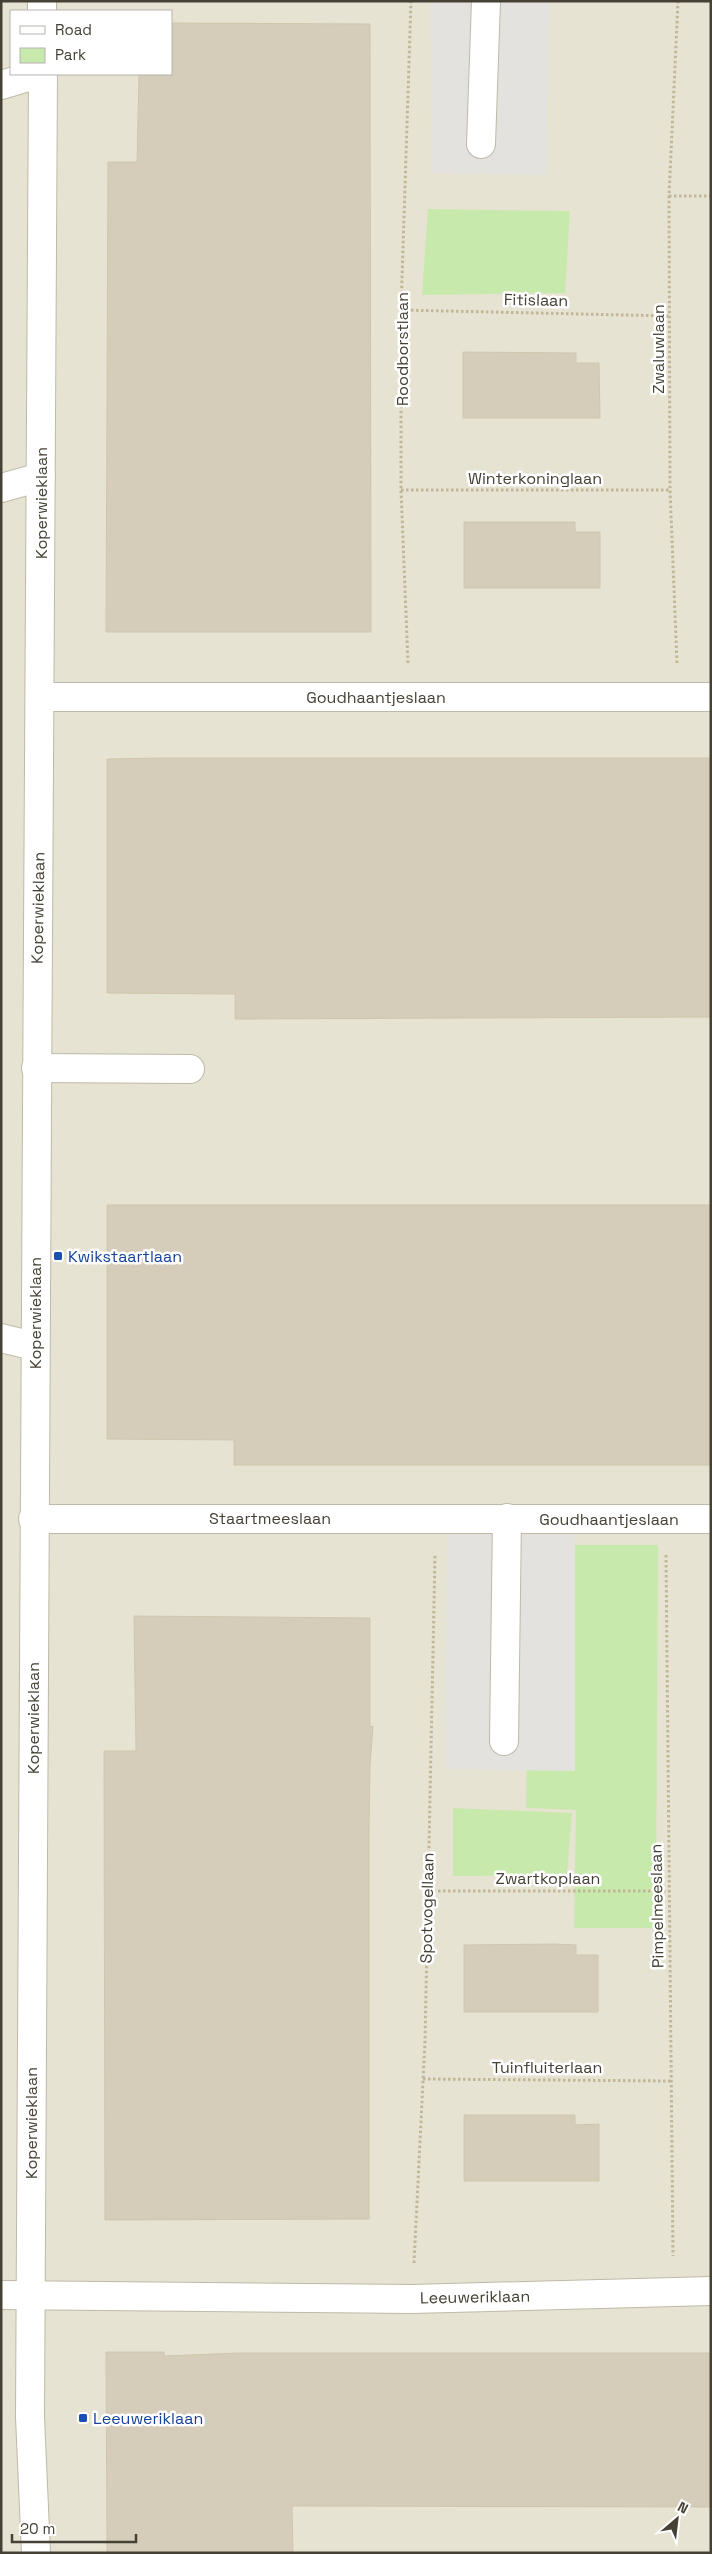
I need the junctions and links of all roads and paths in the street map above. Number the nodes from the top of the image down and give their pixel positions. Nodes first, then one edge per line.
1 (411, 1) edge
2 (486, 1) edge
3 (678, 1) edge
4 (35, 75) edge
5 (43, 75) edge
6 (1, 85) edge
7 (482, 144) dead end
8 (669, 196) junction
9 (711, 196) edge
10 (402, 310) junction
11 (670, 316) junction
12 (41, 477) junction
13 (1, 488) edge
14 (401, 490) junction
15 (670, 490) junction
16 (41, 697) junction
17 (409, 697) junction
18 (678, 697) junction
19 (711, 697) edge
20 (36, 1068) junction
21 (190, 1070) dead end
22 (1, 1338) edge
23 (34, 1346) junction
24 (436, 1518) junction
25 (507, 1518) junction
26 (33, 1519) junction
27 (666, 1519) junction
28 (711, 1519) edge
29 (504, 1741) dead end
30 (428, 1891) junction
31 (669, 1891) junction
32 (423, 2079) junction
33 (671, 2081) junction
34 (673, 2292) junction
35 (711, 2292) edge
36 (30, 2294) junction
37 (1, 2295) edge
38 (412, 2299) junction
39 (36, 2553) edge

1 - 10 path, Roodborstlaan
2 - 7 street
3 - 8 path, Zwaluwlaan
4 - 6 street
5 - 12 street, Koperwieklaan
8 - 9 path
8 - 11 path, Zwaluwlaan
10 - 11 path, Fitislaan
10 - 14 path, Roodborstlaan
11 - 15 path, Zwaluwlaan
12 - 13 street
12 - 16 street, Koperwieklaan
14 - 15 path, Winterkoninglaan
14 - 17 path, Roodborstlaan
15 - 18 path, Zwaluwlaan
16 - 17 street, Goudhaantjeslaan
16 - 20 street, Koperwieklaan
17 - 18 street, Goudhaantjeslaan
18 - 19 street, Goudhaantjeslaan
20 - 21 street
20 - 23 street, Koperwieklaan
22 - 23 street
23 - 26 street, Koperwieklaan
24 - 25 street, Staartmeeslaan
24 - 26 street, Staartmeeslaan
24 - 30 path, Spotvogellaan
25 - 27 street, Goudhaantjeslaan
25 - 29 street
26 - 36 street, Koperwieklaan
27 - 28 street, Goudhaantjeslaan
27 - 31 path, Pimpelmeeslaan
30 - 31 path, Zwartkoplaan
30 - 32 path, Spotvogellaan
31 - 33 path, Pimpelmeeslaan
32 - 33 path, Tuinfluiterlaan
32 - 38 path, Spotvogellaan
33 - 34 path, Pimpelmeeslaan
34 - 35 street, Leeuweriklaan
34 - 38 street, Leeuweriklaan
36 - 37 street, Leeuweriklaan
36 - 38 street, Leeuweriklaan
36 - 39 street, Koperwieklaan

